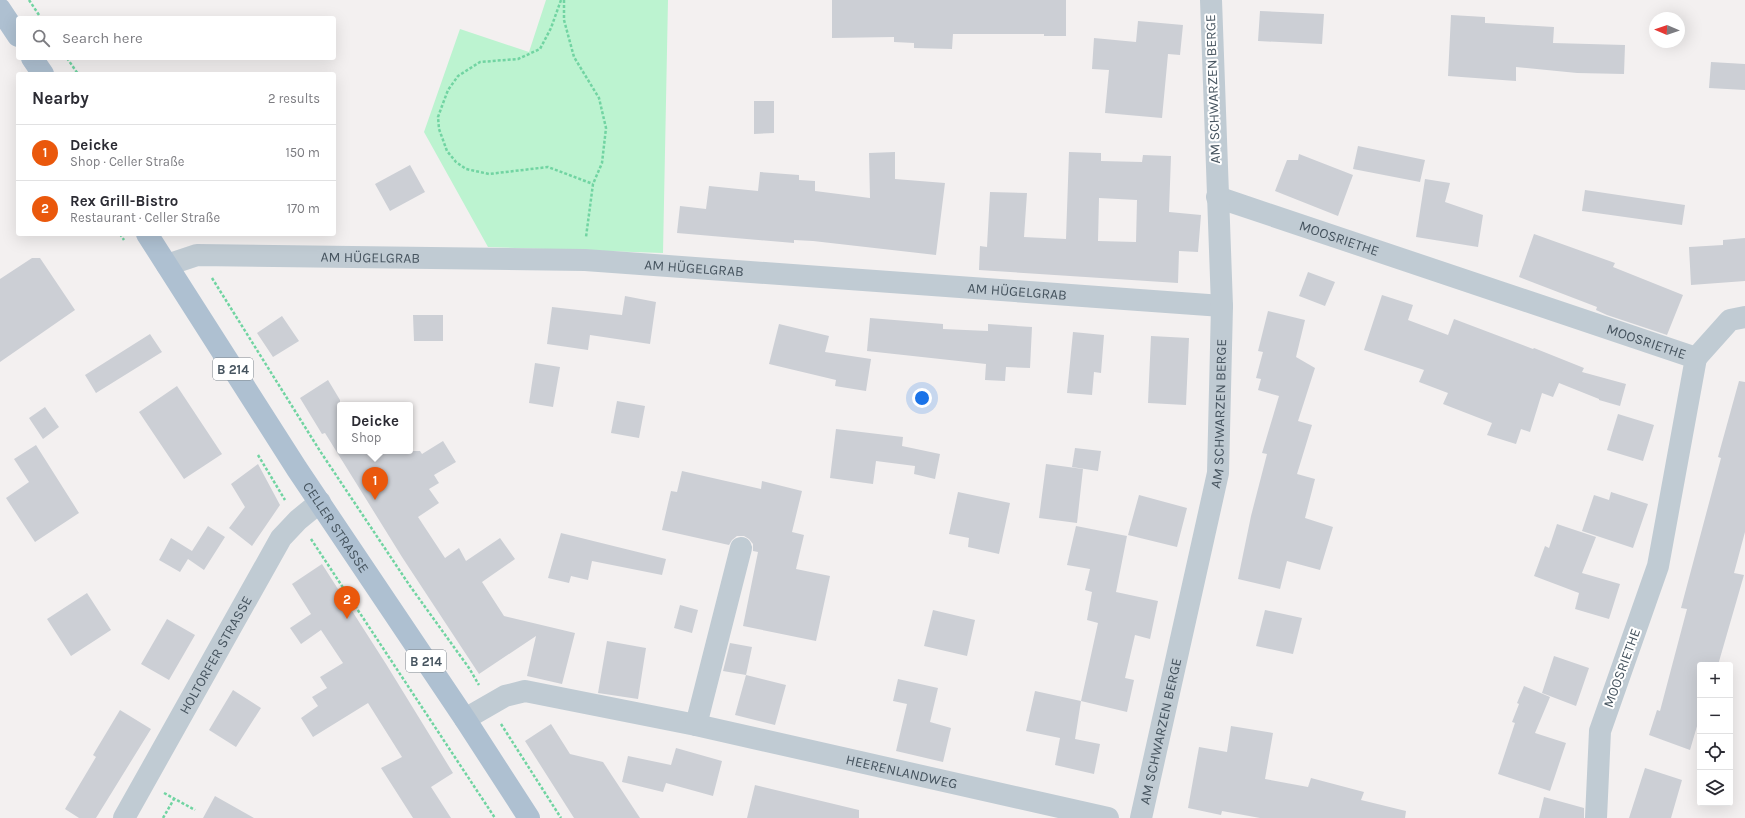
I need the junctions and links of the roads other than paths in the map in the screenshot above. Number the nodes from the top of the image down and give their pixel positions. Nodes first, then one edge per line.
1 (1211, 0) edge
2 (0, 9) edge
3 (16, 33) edge
4 (33, 60) edge
5 (42, 72) edge
6 (1217, 196) junction
7 (148, 236) edge
8 (167, 265) junction
9 (1222, 306) junction
10 (1745, 318) edge
11 (1696, 358) junction
12 (320, 502) junction
13 (741, 548) dead end
14 (465, 719) junction
15 (696, 725) junction
16 (124, 818) edge
17 (529, 818) edge
18 (1108, 818) edge
19 (1141, 818) edge
20 (1596, 818) edge

1 - 6 street, AM SCHWARZEN BERGE
2 - 3 main road
4 - 5 main road
6 - 9 street, AM SCHWARZEN BERGE
6 - 11 street, MOOSRIETHE
7 - 8 main road, CELLER STRASSE / B 214
8 - 9 street, AM HÜGELGRAB
8 - 12 main road, CELLER STRASSE / B 214
9 - 19 street, AM SCHWARZEN BERGE
10 - 11 street
11 - 20 street, MOOSRIETHE
12 - 14 main road, CELLER STRASSE / B 214
12 - 16 street, HOLTORFER STRASSE
13 - 15 street
14 - 15 street, HEERENLANDWEG
14 - 17 main road, CELLER STRASSE / B 214
15 - 18 street, HEERENLANDWEG

